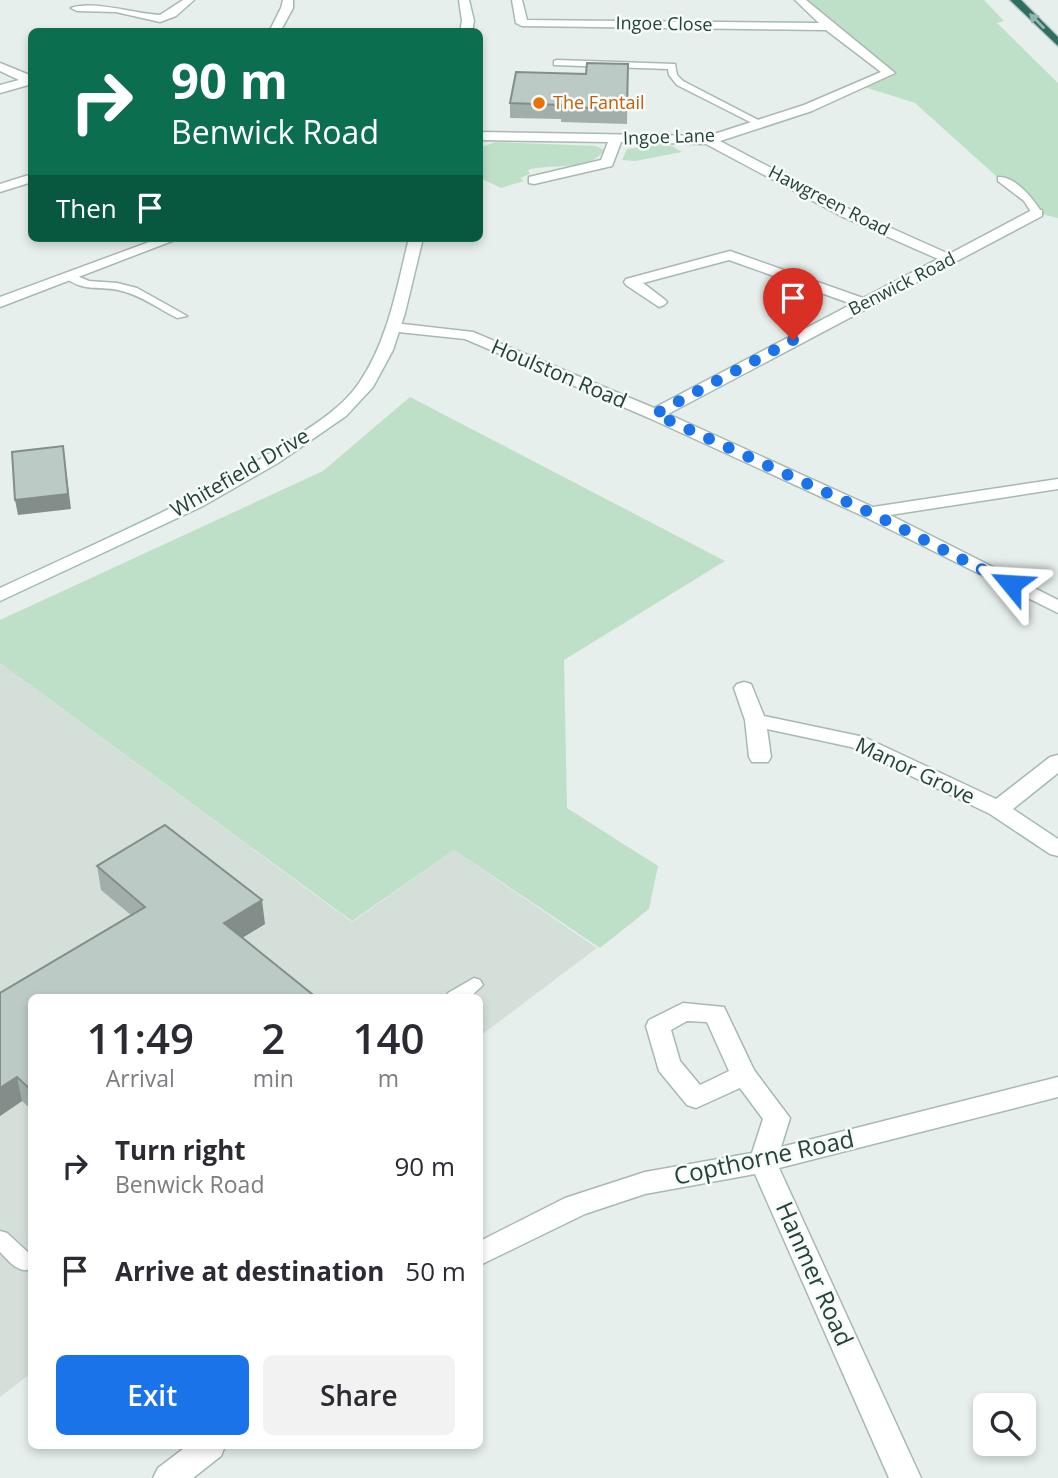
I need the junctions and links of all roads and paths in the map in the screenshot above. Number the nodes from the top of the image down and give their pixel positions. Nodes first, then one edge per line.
1 (189, 0) edge
2 (288, 0) edge
3 (464, 0) edge
4 (517, 0) edge
5 (800, 0) edge
6 (1015, 0) edge
7 (77, 8) dead end
8 (829, 27) junction
9 (276, 28) edge
10 (467, 28) edge
11 (1058, 43) edge
12 (557, 63) dead end
13 (0, 67) edge
14 (28, 79) edge
15 (28, 81) edge
16 (0, 89) edge
17 (761, 124) junction
18 (483, 136) edge
19 (616, 139) junction
20 (709, 140) junction
21 (28, 178) edge
22 (1002, 179) dead end
23 (534, 180) dead end
24 (0, 188) edge
25 (1037, 213) joint
26 (162, 242) edge
27 (415, 242) edge
28 (951, 260) junction
29 (70, 276) junction
30 (0, 302) edge
31 (659, 302) dead end
32 (862, 303) junction
33 (181, 316) dead end
34 (394, 328) junction
35 (655, 414) junction
36 (1058, 484) edge
37 (871, 513) junction
38 (4, 589) edge
39 (1058, 607) edge
40 (744, 688) dead end
41 (755, 720) junction
42 (760, 757) dead end
43 (1058, 762) edge
44 (998, 809) junction
45 (1058, 849) edge
46 (474, 985) dead end
47 (462, 994) edge
48 (744, 1075) dead end
49 (1058, 1087) edge
50 (763, 1162) junction
51 (0, 1239) edge
52 (483, 1252) edge
53 (25, 1263) dead end
54 (206, 1449) edge
55 (169, 1478) edge
56 (905, 1478) edge

1 - 7 street
2 - 9 street
3 - 10 street
4 - 8 street, Ingoe Close
5 - 8 street
11 -> 6 highway
8 - 17 street, Ingoe Lane
12 - 17 lane
13 - 14 street
15 - 16 street
17 - 20 street, Ingoe Lane
18 - 19 street, Ingoe Lane
19 - 20 street, Ingoe Lane
19 - 23 street
20 - 28 street, Hawgreen Road
21 - 24 street
22 - 25 lane
25 - 28 street, Benwick Road
26 - 29 street
27 - 34 street, Whitefield Drive
28 - 32 street, Benwick Road
29 - 30 street
29 - 33 lane
31 - 32 street
32 - 35 street, Benwick Road
34 - 35 street, Houlston Road
34 - 38 street, Whitefield Drive
35 - 37 street, Houlston Road
36 - 37 street
37 - 39 street, Houlston Road
40 - 41 street
41 - 42 street
41 - 44 street, Manor Grove
43 - 44 street
44 - 45 street, Manor Grove
46 - 47 lane
48 - 50 street
49 - 50 street, Copthorne Road
50 - 52 street, Copthorne Road
50 - 56 street, Hanmer Road
51 - 53 lane
54 - 55 street

